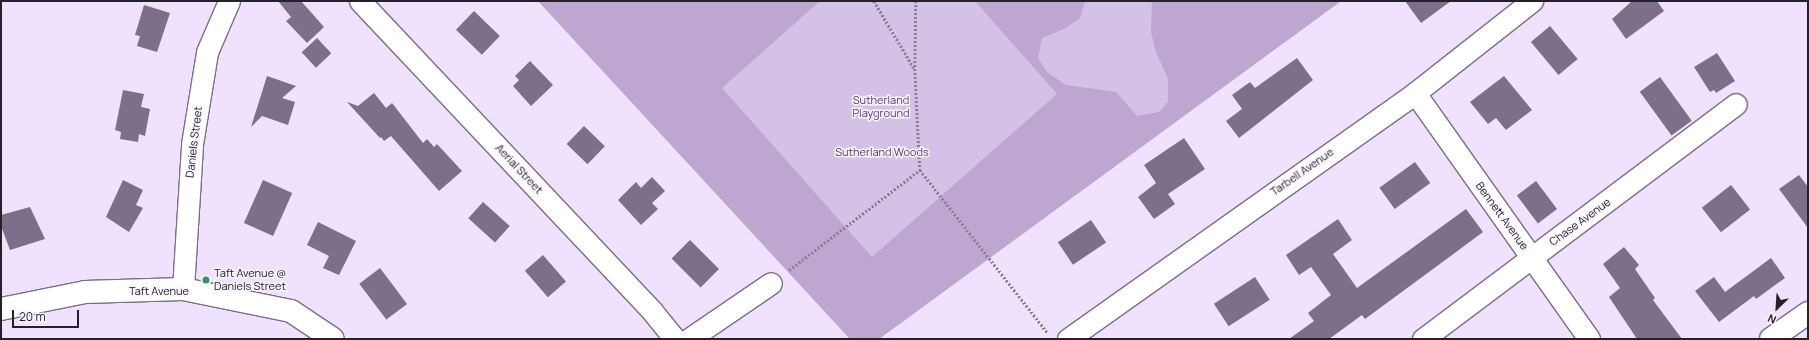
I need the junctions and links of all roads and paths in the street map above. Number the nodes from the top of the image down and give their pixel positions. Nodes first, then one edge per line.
1 (229, 1) edge
2 (360, 1) edge
3 (874, 1) edge
4 (916, 1) edge
5 (1532, 1) edge
6 (915, 69) junction
7 (1415, 92) junction
8 (1736, 104) dead end
9 (920, 170) junction
10 (1532, 257) junction
11 (771, 283) joint
12 (183, 288) junction
13 (1, 309) edge
14 (1808, 313) edge
15 (1048, 333) dead end
16 (333, 339) edge
17 (675, 339) edge
18 (689, 339) edge
19 (1068, 339) edge
20 (1423, 339) edge
21 (1589, 339) edge
22 (1772, 339) edge

1 - 12 street, Daniels Street
2 - 17 street, Aerial Street
3 - 6 path
4 - 6 path
5 - 7 street, Tarbell Avenue
6 - 9 path
7 - 10 street, Bennett Avenue
7 - 19 street, Tarbell Avenue
8 - 10 street, Chase Avenue
9 - 11 path
9 - 15 path
10 - 20 street, Chase Avenue
10 - 21 street, Bennett Avenue
11 - 18 street
12 - 13 street, Taft Avenue
12 - 16 street, Taft Avenue
14 - 22 street

